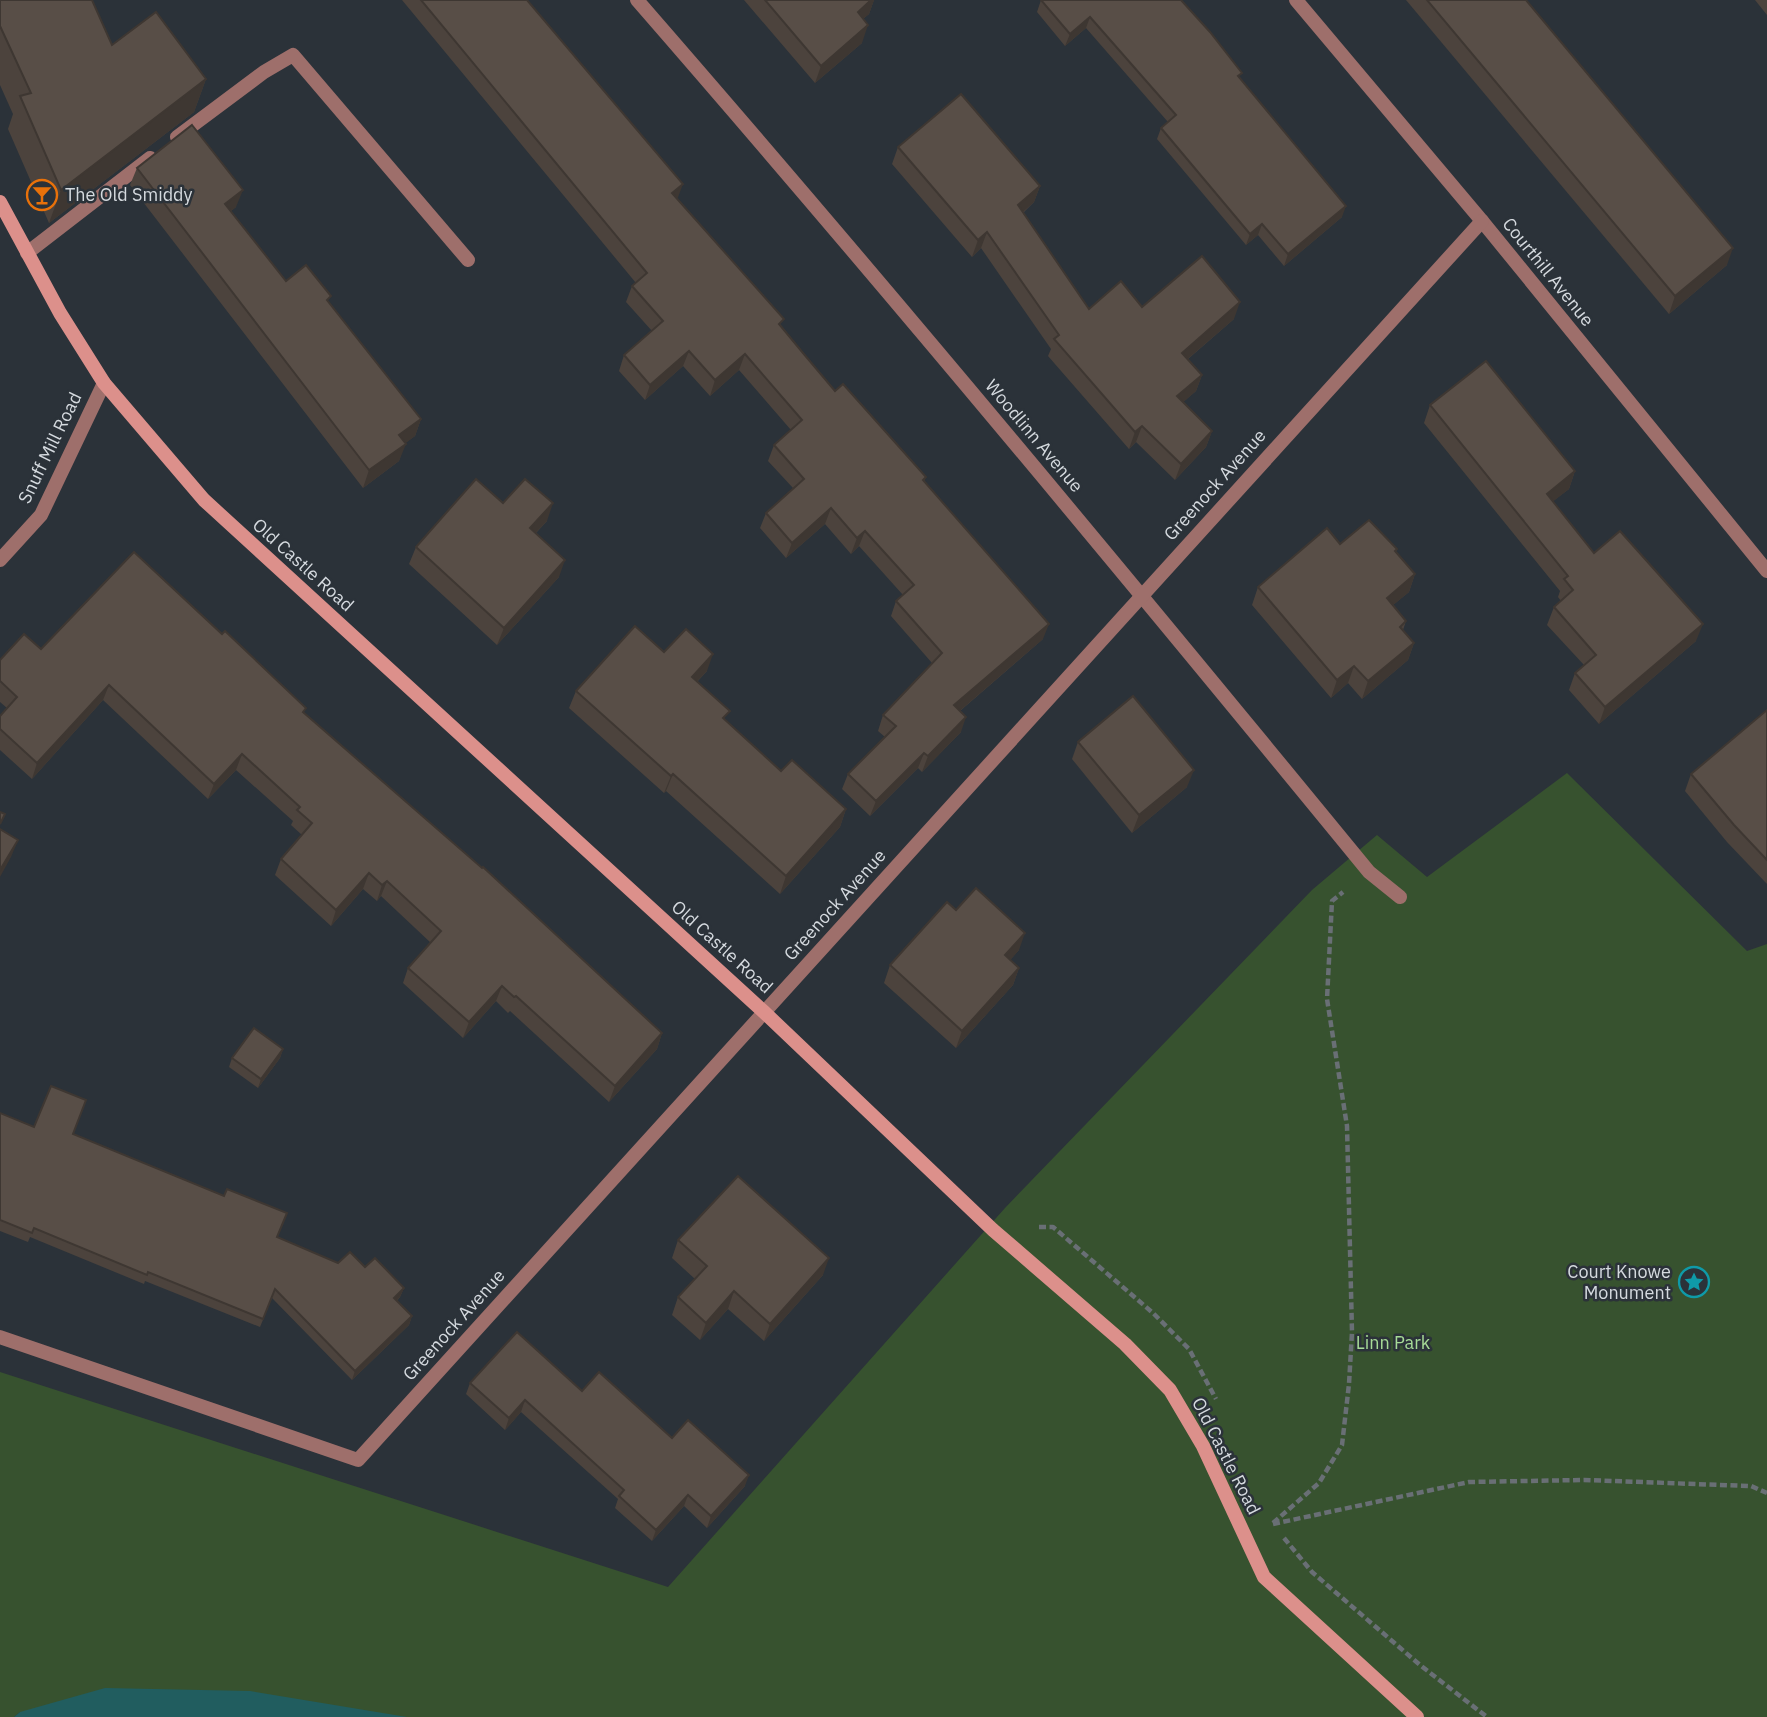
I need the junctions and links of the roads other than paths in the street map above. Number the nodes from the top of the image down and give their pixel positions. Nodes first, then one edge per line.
1 (637, 0) edge
2 (1297, 0) edge
3 (0, 202) edge
4 (1482, 221) junction
5 (27, 253) junction
6 (468, 260) dead end
7 (104, 383) junction
8 (0, 560) edge
9 (1767, 571) edge
10 (1142, 594) junction
11 (1401, 897) dead end
12 (764, 1012) junction
13 (0, 1338) edge
14 (1417, 1717) edge

1 - 10 street, Woodlinn Avenue
2 - 4 street, Courthill Avenue
3 - 5 street, Old Castle Road
4 - 9 street, Courthill Avenue
4 - 10 street, Greenock Avenue
5 - 6 street
5 - 7 street, Old Castle Road
7 - 8 street, Snuff Mill Road
7 - 12 street, Old Castle Road
10 - 11 street, Woodlinn Avenue
10 - 12 street, Greenock Avenue
12 - 13 street, Greenock Avenue
12 - 14 street, Old Castle Road

